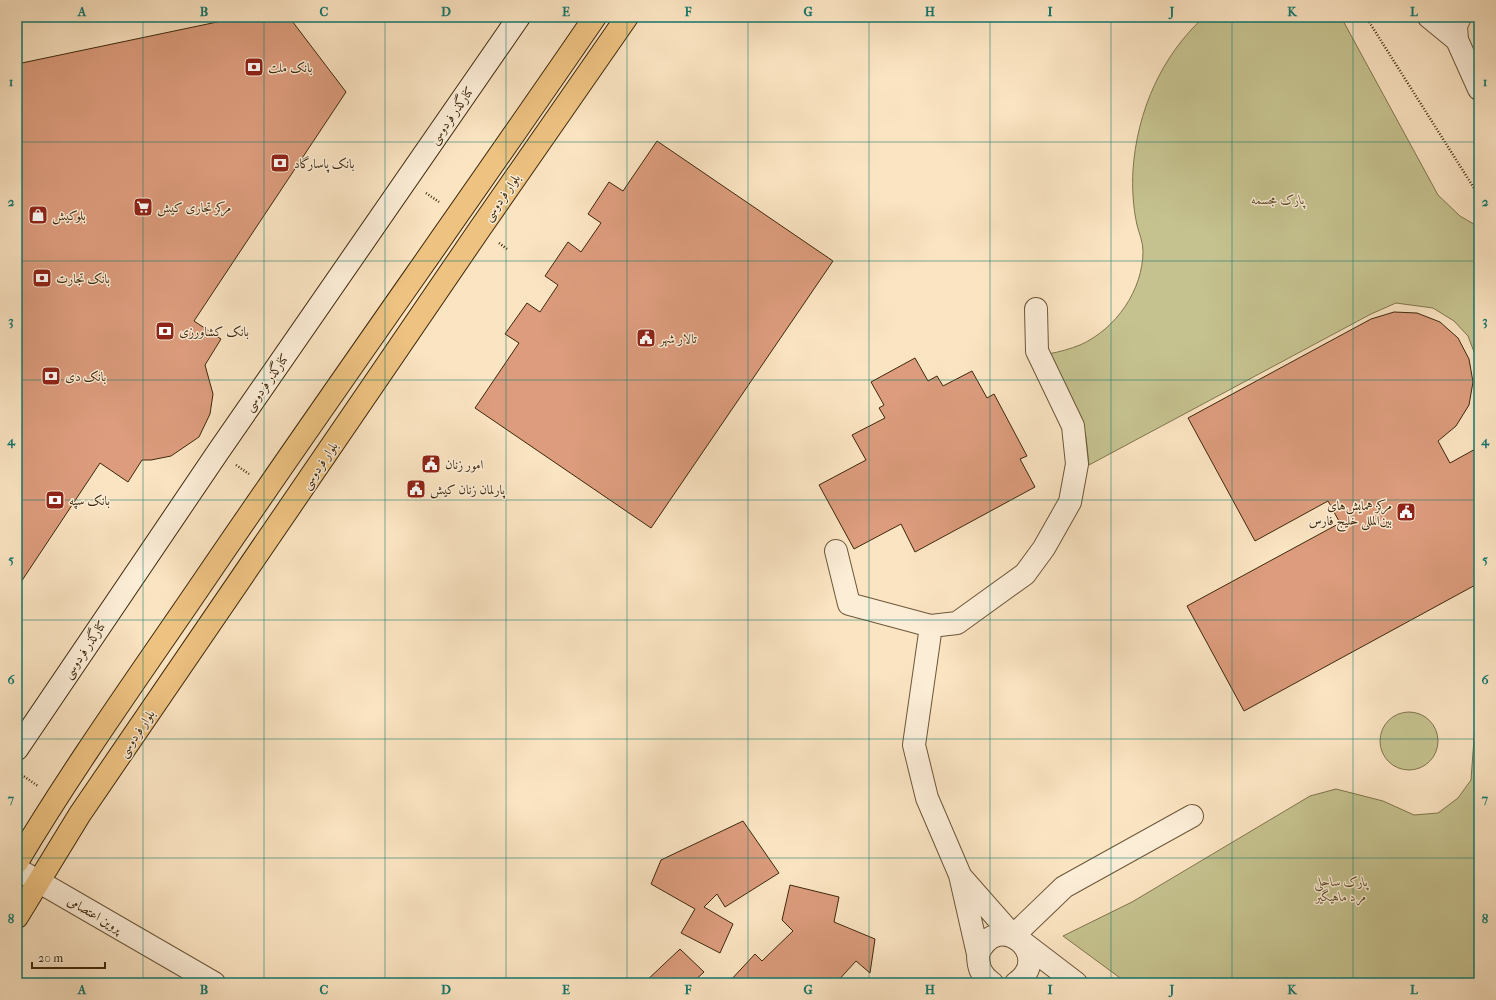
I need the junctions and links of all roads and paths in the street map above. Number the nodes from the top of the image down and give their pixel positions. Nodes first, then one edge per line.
1 (519, 17) edge
2 (595, 17) edge
3 (627, 17) edge
4 (1366, 17) edge
5 (1429, 17) edge
6 (1460, 17) edge
7 (1457, 40) junction
8 (1479, 89) edge
9 (1479, 196) edge
10 (1036, 309) dead end
11 (836, 551) dead end
12 (931, 626) junction
13 (17, 749) edge
14 (1192, 816) dead end
15 (17, 862) edge
16 (17, 869) edge
17 (960, 875) junction
18 (38, 881) junction
19 (17, 917) edge
20 (1017, 939) junction
21 (976, 967) edge
22 (214, 983) edge
23 (992, 983) edge
24 (1016, 983) edge
25 (1076, 983) edge

1 - 13 street, کنارگذر فردوسی
2 - 15 main road, بلوار فردوسی
3 - 18 main road, بلوار فردوسی
4 - 9 path
5 - 7 street
6 - 7 street
7 - 8 street
10 - 12 street
11 - 12 street
12 - 17 street
14 - 20 street
16 - 18 street, پروین اعتصامی
17 - 20 street
17 - 21 street
18 - 19 main road, بلوار فردوسی
18 - 22 street, پروین اعتصامی
20 - 21 street
20 - 24 street
20 - 25 street
21 - 23 street

